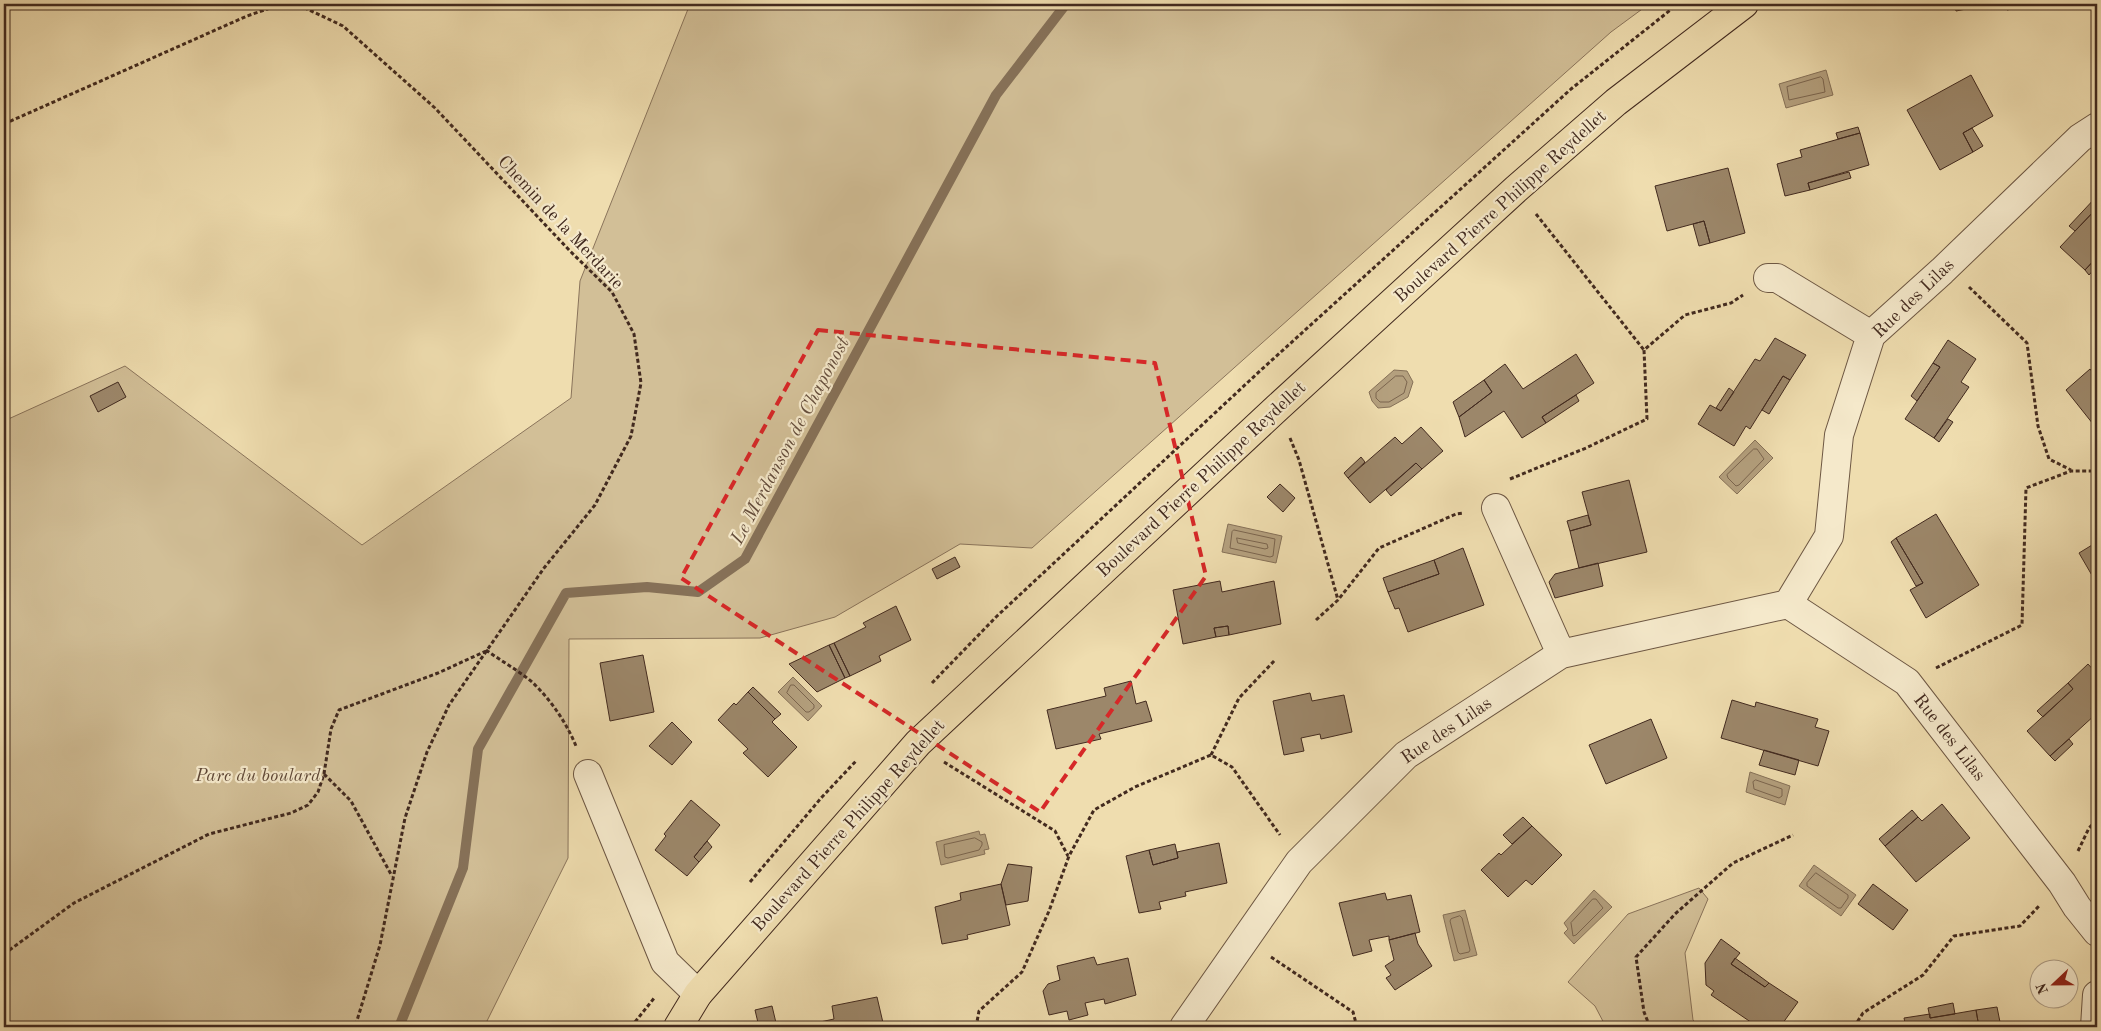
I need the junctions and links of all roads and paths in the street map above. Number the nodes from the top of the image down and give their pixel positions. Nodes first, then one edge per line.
1 (1744, 4) edge
2 (4, 124) edge
3 (2097, 127) edge
4 (1516, 189) junction
5 (1942, 270) junction
6 (1768, 278) joint
7 (1871, 335) junction
8 (1644, 350) junction
9 (1277, 408) junction
10 (2071, 471) junction
11 (2097, 471) edge
12 (1496, 508) junction
13 (1338, 600) junction
14 (1788, 604) junction
15 (1316, 620) dead end
16 (486, 650) junction
17 (1562, 654) junction
18 (1275, 660) dead end
19 (1907, 682) junction
20 (918, 743) junction
21 (1210, 755) junction
22 (324, 774) junction
23 (588, 774) joint
24 (1793, 835) dead end
25 (1069, 856) junction
26 (1299, 862) junction
27 (392, 876) junction
28 (2062, 883) junction
29 (2097, 932) edge
30 (1244, 939) junction
31 (4, 954) edge
32 (698, 994) junction
33 (2097, 995) edge
34 (355, 1027) edge
35 (678, 1027) edge
36 (976, 1027) edge
37 (1184, 1027) edge
38 (1357, 1027) edge
39 (1650, 1027) edge
40 (1854, 1027) edge
41 (2095, 1027) edge

1 - 4 main road, Boulevard Pierre Philippe Reydellet
2 - 16 path, Chemin de la Merdarie
3 - 5 street, Rue des Lilas
4 - 8 path
4 - 9 main road, Boulevard Pierre Philippe Reydellet
5 - 7 street, Rue des Lilas
5 - 10 path
6 - 7 street
6 - 8 path
7 - 14 street, Rue des Lilas
8 - 12 path
9 - 13 path
9 - 20 main road, Boulevard Pierre Philippe Reydellet
10 - 11 path
10 - 19 path
12 - 13 path
12 - 17 street
13 - 15 path
14 - 17 street, Rue des Lilas
14 - 19 street, Rue des Lilas
16 - 22 path
16 - 23 path
16 - 27 path, Chemin de la Merdarie
17 - 26 street, Rue des Lilas
18 - 21 path
19 - 28 street, Rue des Lilas
20 - 25 path
20 - 32 main road, Boulevard Pierre Philippe Reydellet
21 - 25 path
21 - 26 path
22 - 27 path
22 - 31 path
23 - 32 street
24 - 39 path
25 - 36 path
26 - 30 street, Rue des Lilas
27 - 34 path, Chemin de la Merdarie
28 - 29 street, Rue des Lilas
28 - 40 path
30 - 37 street, Rue des Lilas
30 - 38 path
32 - 35 main road, Boulevard Pierre Philippe Reydellet
33 - 41 street

